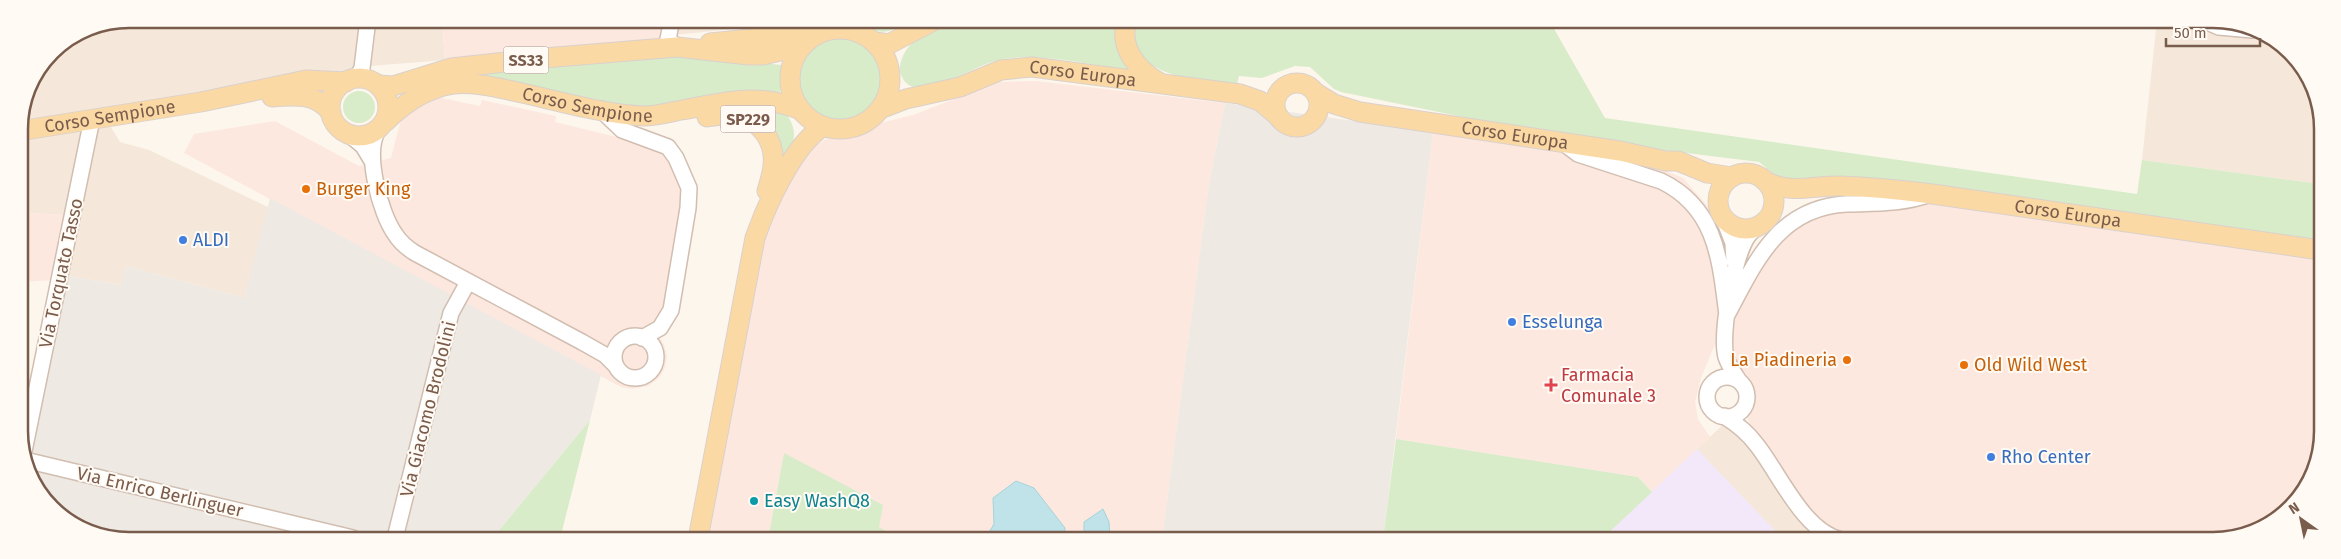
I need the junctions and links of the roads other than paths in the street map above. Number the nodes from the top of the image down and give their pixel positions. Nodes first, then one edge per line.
1 (367, 28) edge
2 (670, 28) edge
3 (840, 28) edge
4 (856, 28) edge
5 (920, 28) edge
6 (1126, 28) edge
7 (822, 32) junction
8 (911, 33) junction
9 (875, 42) junction
10 (801, 46) junction
11 (677, 47) junction
12 (364, 60) junction
13 (889, 72) junction
14 (348, 80) junction
15 (374, 82) junction
16 (1163, 84) junction
17 (1290, 84) junction
18 (1316, 93) junction
19 (1240, 94) junction
20 (930, 95) junction
21 (201, 102) junction
22 (600, 109) junction
23 (880, 109) junction
24 (1364, 112) junction
25 (803, 113) junction
26 (331, 114) junction
27 (646, 116) junction
28 (1279, 117) junction
29 (92, 119) junction
30 (1310, 123) junction
31 (382, 126) junction
32 (824, 126) junction
33 (28, 130) edge
34 (351, 136) junction
35 (1560, 140) junction
36 (793, 161) junction
37 (1666, 161) junction
38 (373, 165) junction
39 (1732, 177) junction
40 (1765, 181) junction
41 (1815, 189) junction
42 (1932, 194) junction
43 (1721, 210) junction
44 (764, 212) junction
45 (1764, 221) junction
46 (2314, 249) edge
47 (1734, 270) junction
48 (468, 282) junction
49 (1727, 316) junction
50 (642, 338) junction
51 (623, 340) junction
52 (582, 342) junction
53 (1724, 344) junction
54 (615, 365) junction
55 (1738, 381) junction
56 (1708, 391) junction
57 (1746, 400) junction
58 (1724, 416) junction
59 (28, 432) edge
60 (1757, 445) junction
61 (33, 462) edge
62 (1824, 531) edge
63 (328, 532) edge
64 (397, 532) edge
65 (699, 532) edge

1 - 12 street
2 - 11 street
3 - 7 main road
4 - 9 main road
5 - 8 main road
6 - 16 main road
7 - 10 main road
7 - 11 main road, SS33
8 - 9 main road
8 - 13 main road
9 - 13 main road
10 - 11 main road, Corso Sempione / SS33
10 - 25 main road
11 - 15 main road, Corso Sempione / SS33
12 - 14 street
12 - 15 street
13 - 20 main road, Corso Europa
13 - 23 main road
14 - 15 main road
14 - 21 main road, Corso Sempione
14 - 26 main road
15 - 31 main road
16 - 19 main road, Corso Europa
16 - 20 main road, Corso Europa
17 - 18 main road
17 - 19 main road, Corso Europa
17 - 28 main road
18 - 24 main road, Corso Europa
18 - 30 main road
19 - 28 main road, Corso Europa
20 - 23 main road, Corso Europa
21 - 26 main road, Corso Sempione
21 - 29 main road, Corso Sempione
22 - 27 main road, Corso Sempione / SS33
22 - 31 main road, Corso Sempione / SS33
22 - 50 street
23 - 32 main road
24 - 30 main road, Corso Europa
24 - 35 main road, Corso Europa
25 - 27 main road, Corso Sempione / SS33
25 - 32 main road
25 - 36 main road
26 - 34 main road
27 - 44 main road, SP229
28 - 30 main road
29 - 33 main road, Corso Sempione
29 - 59 street, Via Torquato Tasso
31 - 34 main road
31 - 38 street
32 - 36 main road, SP229
34 - 38 street
35 - 37 main road, Corso Europa
35 - 49 street
36 - 44 main road, SP229
37 - 39 main road, Corso Europa
37 - 43 main road, Corso Europa
38 - 48 street
39 - 40 main road
39 - 43 main road
40 - 41 main road, Corso Europa
40 - 45 main road
41 - 42 main road, Corso Europa
41 - 45 main road, Corso Europa
42 - 46 main road, Corso Europa
42 - 49 street
43 - 45 main road
43 - 47 street
44 - 65 main road, SP229
45 - 47 street
47 - 49 street
48 - 52 street
48 - 64 street, Via Giacomo Brodolini
49 - 53 street
50 - 51 street
50 - 54 street
51 - 52 street
51 - 54 street
52 - 54 street
53 - 55 street
53 - 56 street
55 - 56 street
55 - 57 street
56 - 58 street
57 - 58 street
57 - 60 street
58 - 60 street
60 - 62 street
61 - 63 street, Via Enrico Berlinguer

